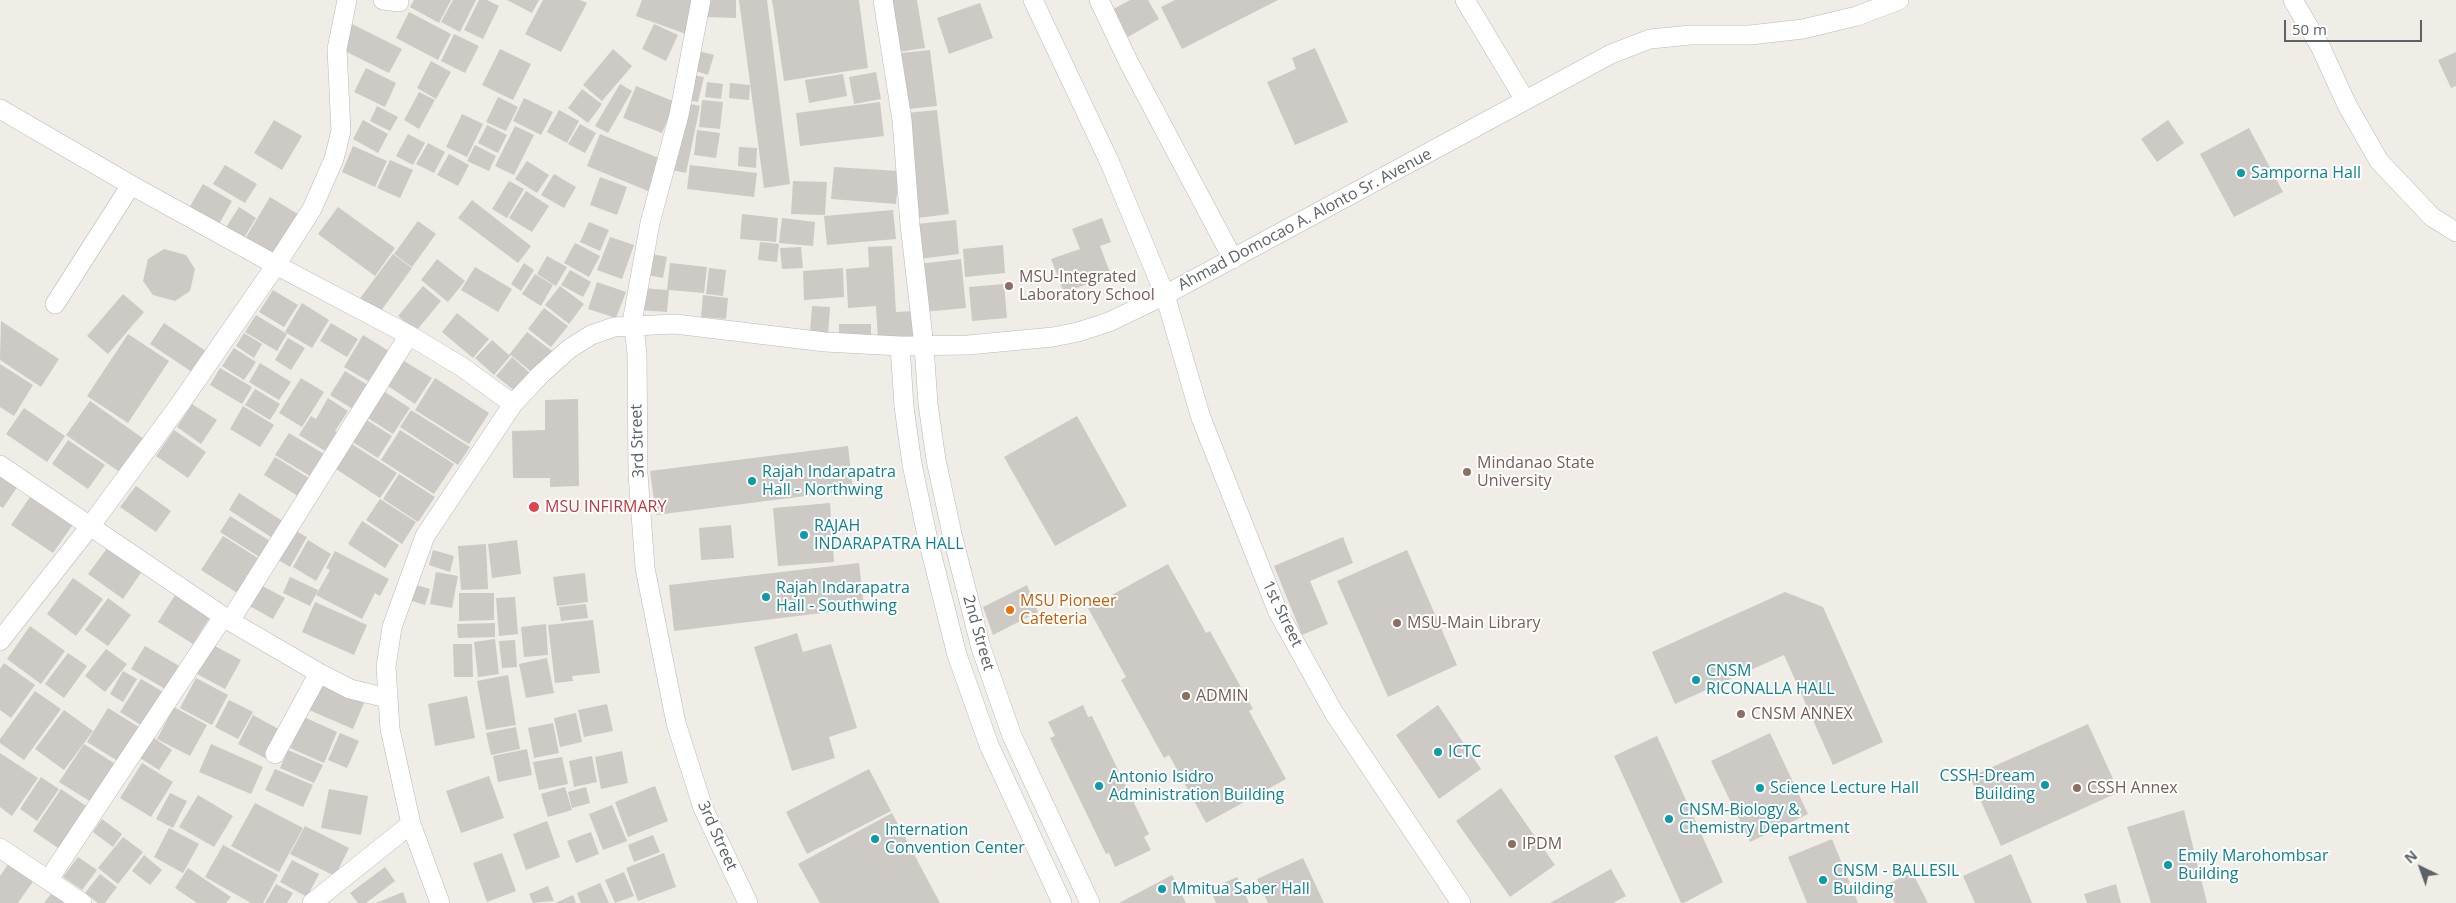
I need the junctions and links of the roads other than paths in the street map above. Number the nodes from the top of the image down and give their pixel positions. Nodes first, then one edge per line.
1 (346, 0) edge
2 (701, 0) edge
3 (883, 0) edge
4 (1033, 0) edge
5 (1099, 0) edge
6 (1465, 0) edge
7 (1899, 0) edge
8 (2293, 0) edge
9 (1525, 100) junction
10 (0, 109) edge
11 (131, 185) junction
12 (2456, 232) edge
13 (1233, 259) junction
14 (276, 265) junction
15 (1165, 295) junction
16 (55, 304) dead end
17 (633, 325) junction
18 (409, 335) junction
19 (900, 346) junction
20 (924, 346) junction
21 (513, 404) junction
22 (0, 465) edge
23 (91, 525) junction
24 (226, 619) junction
25 (0, 641) edge
26 (319, 673) junction
27 (387, 698) junction
28 (275, 754) dead end
29 (411, 824) junction
30 (0, 848) edge
31 (48, 879) junction
32 (82, 903) edge
33 (312, 903) edge
34 (440, 903) edge
35 (748, 903) edge
36 (1062, 903) edge
37 (1090, 903) edge
38 (1461, 903) edge

1 - 14 street
2 - 17 street, 3rd Street
3 - 20 street, 2nd Street
4 - 15 street, 1st Street
5 - 13 street
6 - 9 street
7 - 9 street, Ahmad Domocao A. Alonto Sr. Avenue
8 - 12 street
9 - 13 street, Ahmad Domocao A. Alonto Sr. Avenue
10 - 11 street
11 - 14 street
11 - 16 street
13 - 15 street, Ahmad Domocao A. Alonto Sr. Avenue
14 - 18 street
14 - 23 street
15 - 20 street, Ahmad Domocao A. Alonto Sr. Avenue
15 - 38 street, 1st Street
17 - 19 street, Ahmad Domocao A. Alonto Sr. Avenue
17 - 21 street, Ahmad Domocao A. Alonto Sr. Avenue
17 - 35 street, 3rd Street
18 - 21 street
18 - 24 street
19 - 20 street, Ahmad Domocao A. Alonto Sr. Avenue
19 - 36 street, 2nd Street
20 - 37 street, 2nd Street
21 - 27 street, Ahmad Domocao A. Alonto Sr. Avenue
22 - 23 street
23 - 24 street
23 - 25 street
24 - 26 street
24 - 31 street
26 - 27 street
26 - 28 street
27 - 29 street, Ahmad Domocao A. Alonto Sr. Avenue
29 - 33 street
29 - 34 street, Ahmad Domocao A. Alonto Sr. Avenue
30 - 31 street
31 - 32 street

